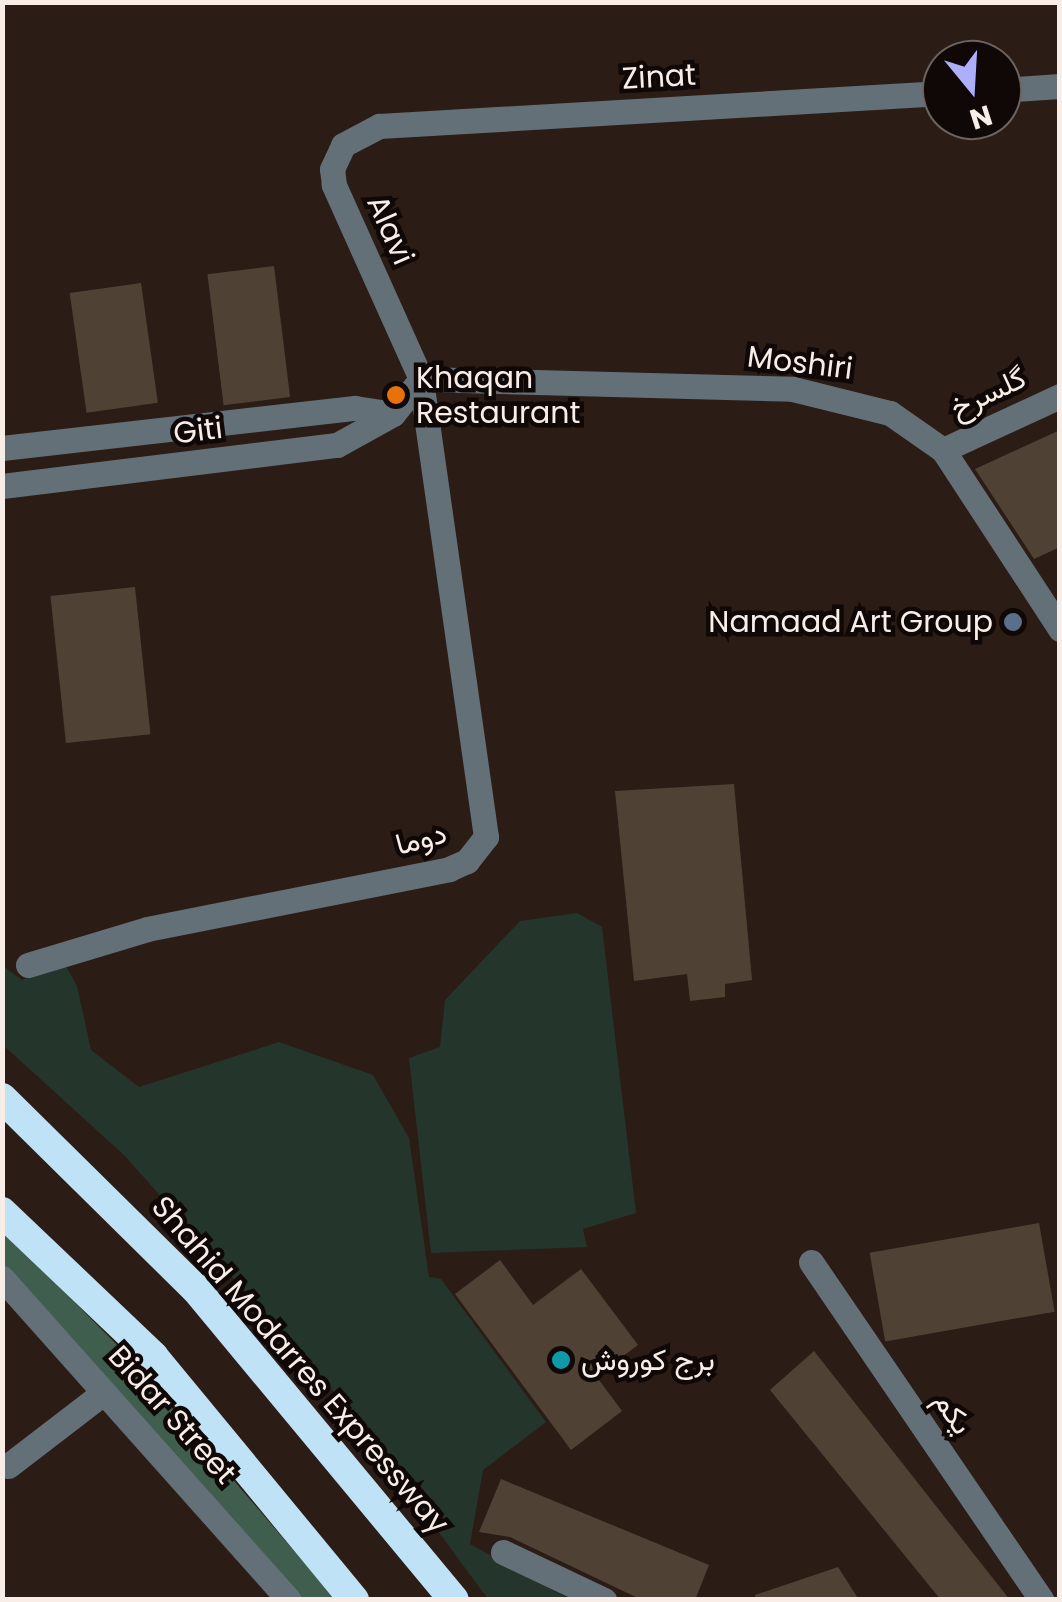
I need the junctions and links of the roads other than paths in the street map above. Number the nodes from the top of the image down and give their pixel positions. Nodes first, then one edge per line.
1 (1060, 86) edge
2 (1022, 89) edge
3 (922, 94) edge
4 (379, 126) joint
5 (421, 379) junction
6 (1060, 396) edge
7 (393, 414) junction
8 (2, 448) edge
9 (943, 450) junction
10 (2, 486) edge
11 (1060, 629) edge
12 (28, 965) dead end
13 (2, 1098) edge
14 (2, 1212) edge
15 (811, 1262) dead end
16 (2, 1278) edge
17 (2, 1300) edge
18 (94, 1400) junction
19 (8, 1466) dead end
20 (503, 1552) dead end
21 (266, 1600) edge
22 (289, 1600) edge
23 (354, 1600) edge
24 (454, 1600) edge
25 (604, 1600) edge
26 (1042, 1600) edge

1 - 2 street
3 - 4 street, Zinat
4 - 5 street, Alavi
5 - 7 street, Giti
5 - 9 street, Moshiri
5 - 12 street, دوما
6 - 9 street, گلسرخ
7 - 8 street, Giti
7 - 10 street, Giti
9 - 11 street, Moshiri
13 - 24 highway, Shahid Modarres Expressway
14 - 23 highway
15 - 26 street, یکم
16 - 22 street, Bidar Street
17 - 18 street, Bidar Street
18 - 19 street
18 - 21 street, Bidar Street
20 - 25 street

